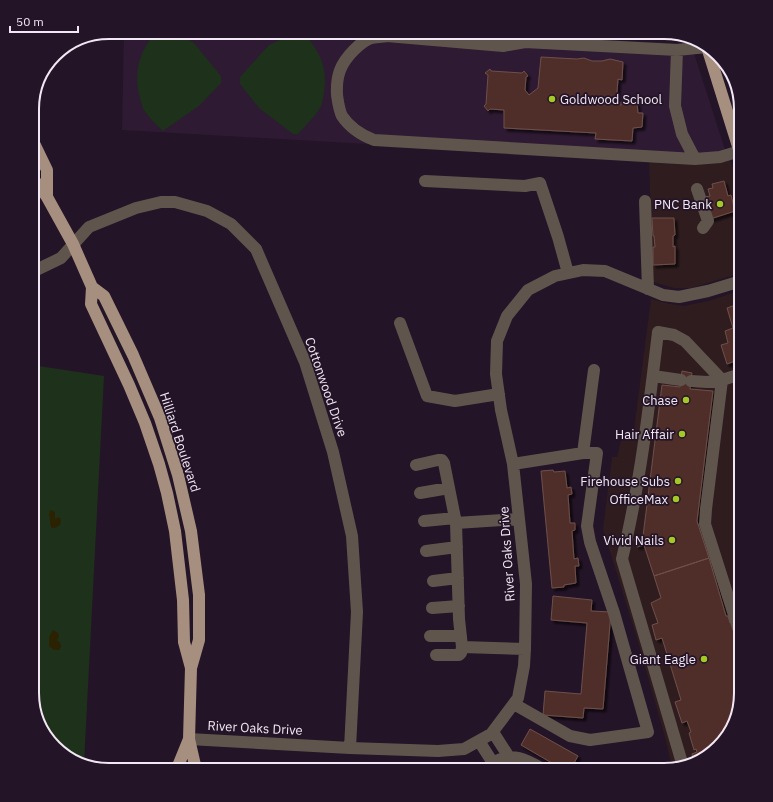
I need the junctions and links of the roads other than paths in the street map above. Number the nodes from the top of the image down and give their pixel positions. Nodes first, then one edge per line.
1 (368, 39) edge
2 (422, 39) edge
3 (698, 48) edge
4 (677, 50) junction
5 (710, 56) edge
6 (734, 135) edge
7 (39, 153) edge
8 (734, 155) edge
9 (695, 159) junction
10 (425, 181) dead end
11 (39, 186) edge
12 (696, 189) dead end
13 (47, 197) junction
14 (645, 201) dead end
15 (703, 228) dead end
16 (73, 244) junction
17 (39, 269) edge
18 (568, 273) junction
19 (734, 283) edge
20 (648, 289) junction
21 (400, 323) dead end
22 (594, 370) dead end
23 (653, 376) junction
24 (734, 376) edge
25 (722, 380) junction
26 (499, 394) junction
27 (583, 453) junction
28 (513, 464) junction
29 (416, 465) dead end
30 (449, 488) junction
31 (420, 492) dead end
32 (520, 519) junction
33 (455, 520) junction
34 (424, 522) dead end
35 (457, 546) junction
36 (426, 551) dead end
37 (458, 578) junction
38 (433, 581) dead end
39 (459, 606) junction
40 (432, 608) dead end
41 (734, 615) edge
42 (430, 636) dead end
43 (461, 641) junction
44 (525, 649) junction
45 (436, 655) dead end
46 (514, 704) junction
47 (493, 732) junction
48 (189, 739) junction
49 (479, 741) junction
50 (350, 748) junction
51 (509, 757) junction
52 (681, 761) edge
53 (179, 763) edge
54 (195, 763) edge
55 (490, 763) edge
56 (496, 763) edge
57 (532, 763) edge

1 - 9 street
2 - 4 street
3 - 4 street
4 - 9 street
5 - 6 main road
7 - 13 main road, Hilliard Boulevard
8 - 9 street
10 - 18 street
11 - 13 main road, Hilliard Boulevard
12 - 15 street
13 - 16 main road, Hilliard Boulevard
14 - 20 street
16 - 17 street, Cottonwood Drive
16 - 48 main road, Hilliard Boulevard
16 - 50 street, Cottonwood Drive
18 - 20 street, River Oaks Drive
18 - 26 street, River Oaks Drive
19 - 20 street, River Oaks Drive
21 - 26 street
22 - 27 street
23 - 25 street
23 - 25 street
23 - 52 street
24 - 25 street
25 - 41 street
26 - 28 street, River Oaks Drive
27 - 28 street
27 - 46 street
28 - 32 street, River Oaks Drive
29 - 30 street
30 - 31 street
30 - 33 street
32 - 33 street
32 - 44 street, River Oaks Drive
33 - 34 street
33 - 35 street
35 - 36 street
35 - 37 street
37 - 38 street
37 - 39 street
39 - 40 street
39 - 43 street
42 - 43 street
43 - 44 street
43 - 45 street
44 - 46 street, River Oaks Drive
46 - 47 street, River Oaks Drive
47 - 49 street, River Oaks Drive
47 - 51 street
48 - 50 street, River Oaks Drive
48 - 53 main road, Hilliard Boulevard
48 - 54 main road, Hilliard Boulevard
49 - 50 street, River Oaks Drive
49 - 55 street
51 - 56 street
51 - 57 street

